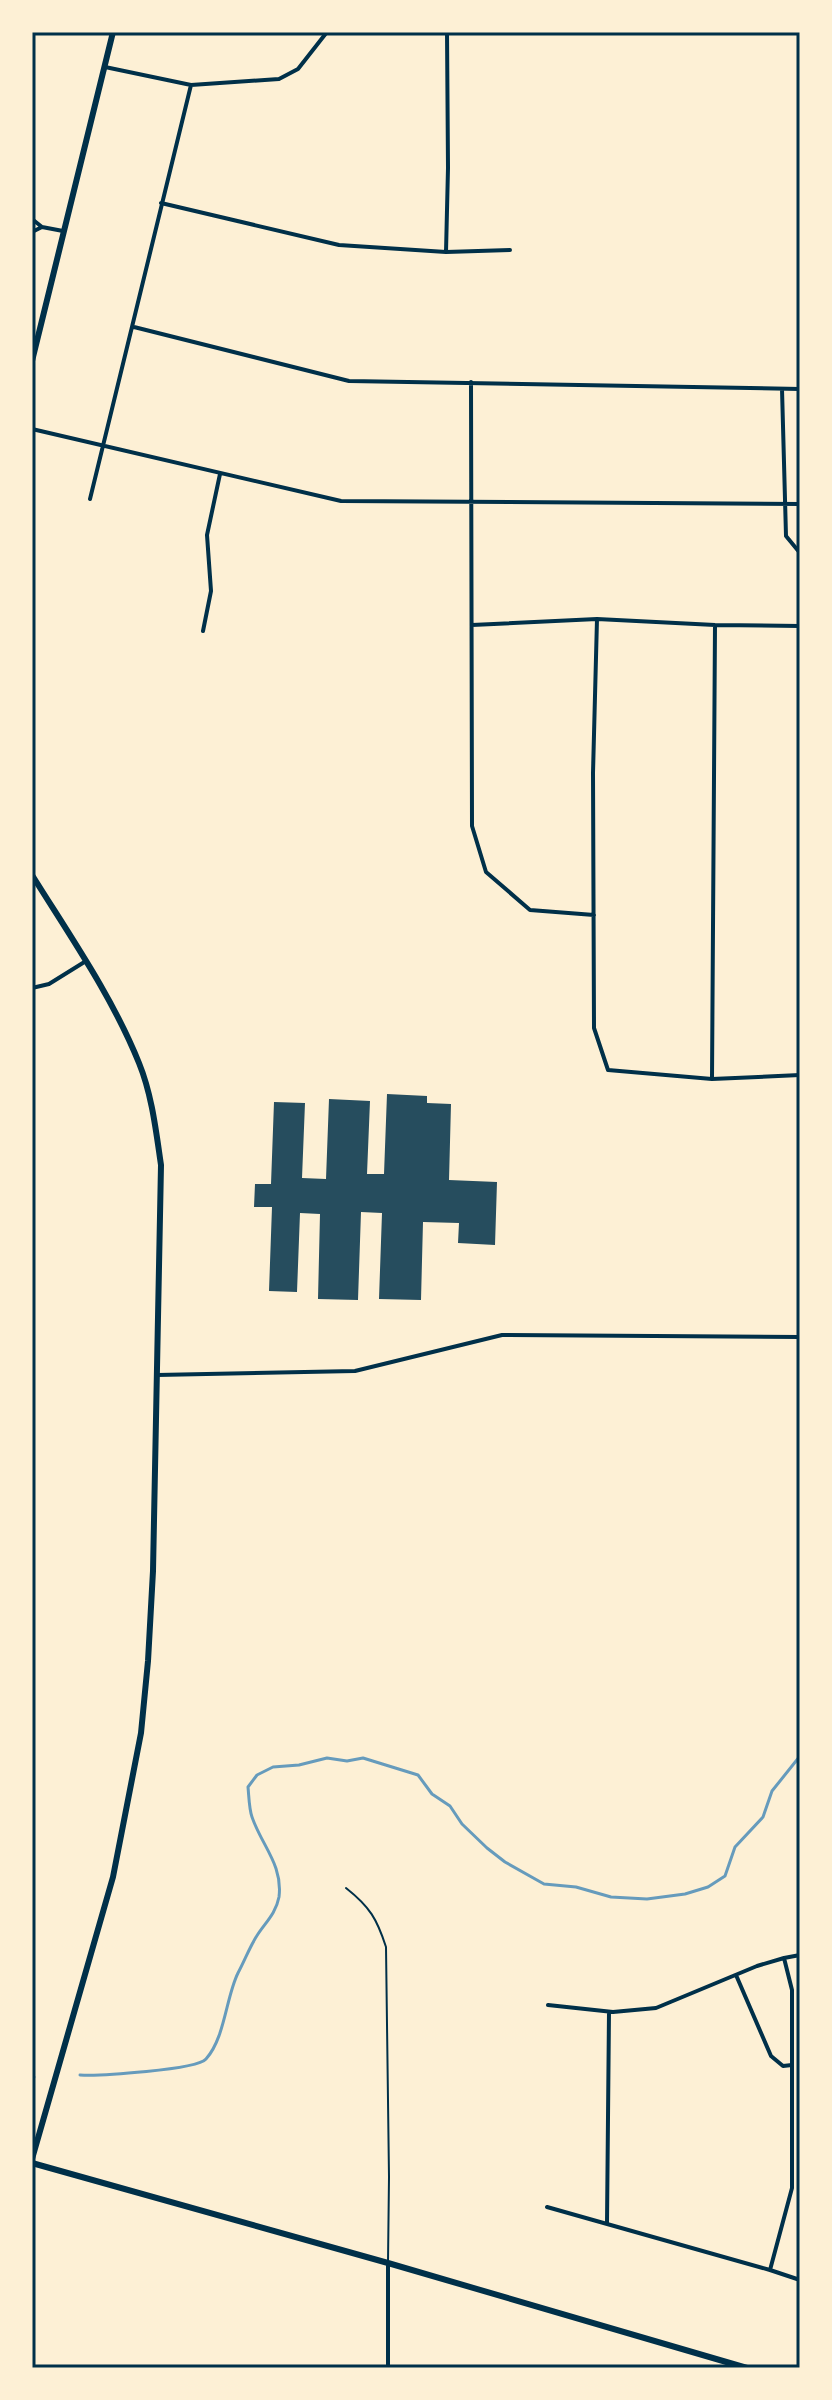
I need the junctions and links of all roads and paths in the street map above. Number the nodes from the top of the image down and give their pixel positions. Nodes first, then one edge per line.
1 (113, 32) edge
2 (327, 32) edge
3 (447, 32) edge
4 (105, 67) junction
5 (191, 85) junction
6 (161, 203) junction
7 (32, 219) edge
8 (42, 227) junction
9 (63, 231) junction
10 (32, 232) edge
11 (510, 250) dead end
12 (446, 252) junction
13 (134, 327) junction
14 (32, 361) edge
15 (471, 382) junction
16 (782, 389) junction
17 (800, 389) edge
18 (32, 429) edge
19 (104, 446) junction
20 (220, 474) junction
21 (90, 499) dead end
22 (471, 504) junction
23 (786, 504) junction
24 (800, 504) edge
25 (800, 553) edge
26 (597, 619) junction
27 (472, 625) junction
28 (715, 625) junction
29 (800, 626) edge
30 (203, 631) dead end
31 (32, 875) edge
32 (595, 915) junction
33 (86, 961) junction
34 (32, 988) edge
35 (800, 1075) edge
36 (712, 1079) junction
37 (800, 1337) edge
38 (157, 1375) junction
39 (346, 1888) dead end
40 (800, 1955) edge
41 (784, 1958) junction
42 (736, 1974) junction
43 (548, 2005) dead end
44 (609, 2012) junction
45 (792, 2065) junction
46 (32, 2161) edge
47 (547, 2207) dead end
48 (607, 2223) junction
49 (388, 2263) junction
50 (770, 2270) junction
51 (800, 2280) edge
52 (388, 2368) edge
53 (747, 2368) edge

1 - 4 main road
2 - 5 street
3 - 12 street
4 - 5 street
4 - 9 main road
5 - 6 street
6 - 12 street
6 - 13 street
7 - 8 street
8 - 9 street
8 - 10 street
9 - 14 main road
11 - 12 street
13 - 15 street
13 - 19 street
15 - 16 street
15 - 22 street
16 - 17 street
16 - 23 street
18 - 19 street
19 - 20 street
19 - 21 street
20 - 22 street
20 - 30 street
22 - 23 street
22 - 27 street
23 - 24 street
23 - 25 street
26 - 27 street
26 - 28 street
26 - 32 street
27 - 32 street
28 - 29 street
28 - 36 street
31 - 33 main road
32 - 36 street
33 - 34 street
33 - 38 main road
35 - 36 street
37 - 38 street
38 - 46 main road
39 - 49 lane
40 - 41 street
41 - 42 street
41 - 45 street
42 - 44 street
42 - 45 street
43 - 44 street
44 - 48 street
45 - 50 street
46 - 49 main road
47 - 48 street
48 - 50 street
49 - 52 street
49 - 53 main road
50 - 51 street

